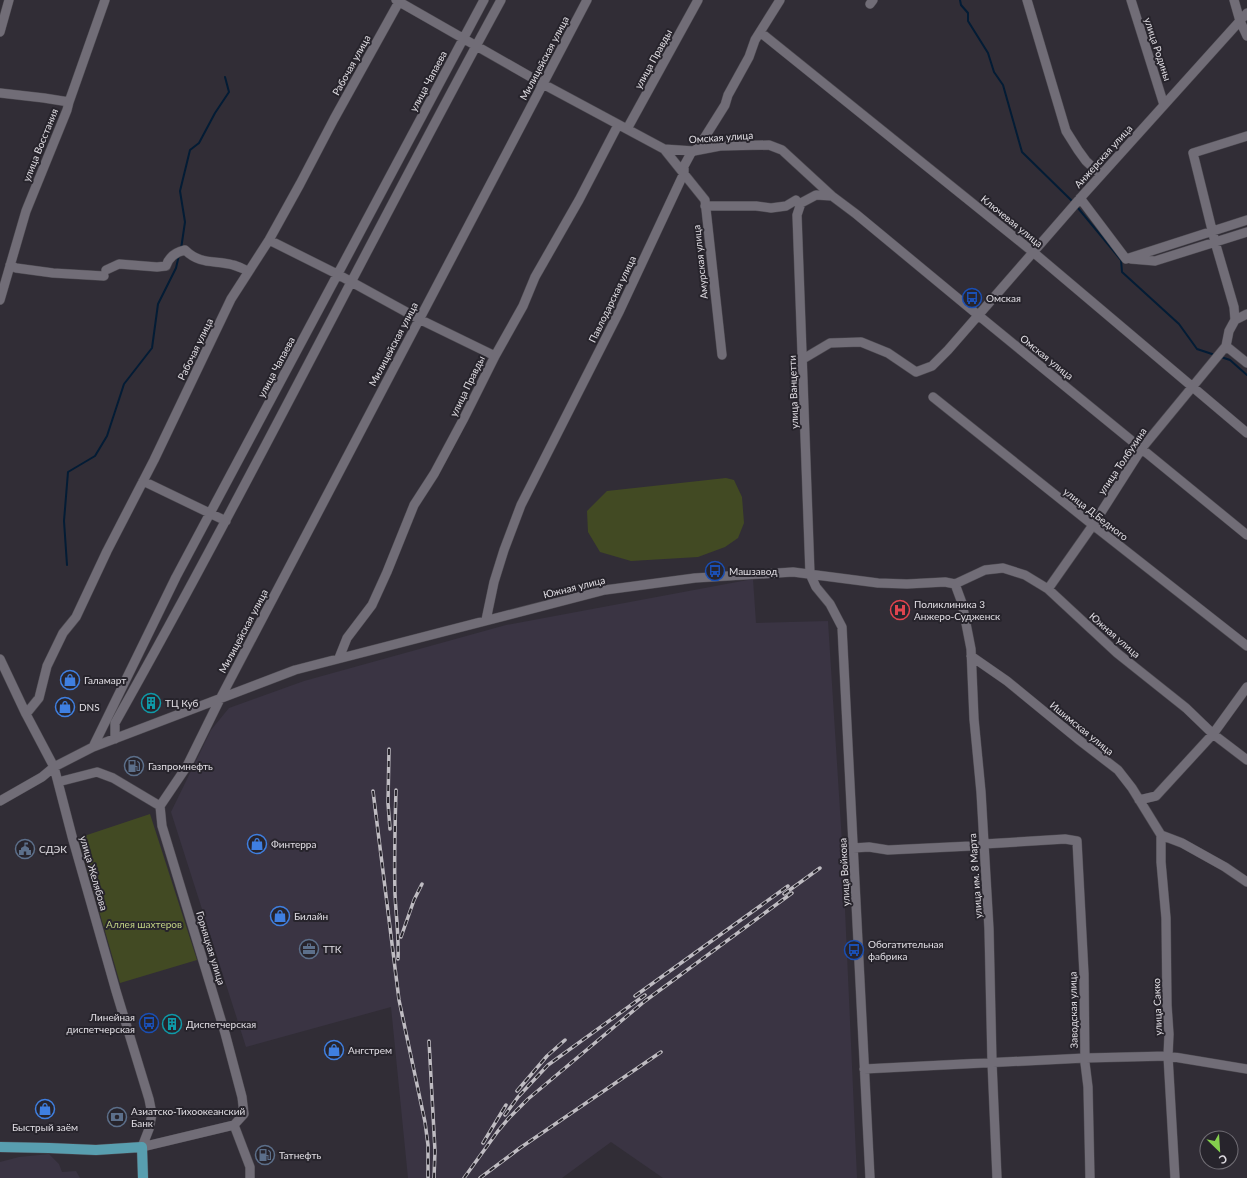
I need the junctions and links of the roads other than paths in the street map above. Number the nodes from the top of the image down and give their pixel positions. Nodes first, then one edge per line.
1 (8, 0) edge
2 (105, 0) edge
3 (484, 0) edge
4 (501, 0) edge
5 (587, 0) edge
6 (698, 0) edge
7 (780, 0) edge
8 (1027, 0) edge
9 (1131, 0) edge
10 (1234, 0) edge
11 (398, 1) edge
12 (1247, 13) edge
13 (1240, 21) junction
14 (0, 32) edge
15 (760, 32) junction
16 (1247, 36) edge
17 (463, 38) junction
18 (476, 45) junction
19 (543, 84) junction
20 (0, 93) edge
21 (68, 102) junction
22 (1164, 105) junction
23 (618, 124) junction
24 (627, 129) junction
25 (1247, 136) edge
26 (664, 149) junction
27 (694, 151) junction
28 (684, 174) junction
29 (1101, 175) junction
30 (832, 196) junction
31 (1080, 198) junction
32 (796, 200) dead end
33 (705, 206) junction
34 (1247, 220) edge
35 (1213, 231) junction
36 (1247, 232) edge
37 (268, 240) junction
38 (1215, 242) junction
39 (1033, 252) junction
40 (1126, 259) junction
41 (10, 265) junction
42 (248, 271) junction
43 (337, 274) junction
44 (351, 282) junction
45 (0, 298) edge
46 (1247, 314) edge
47 (978, 315) junction
48 (419, 319) junction
49 (1235, 320) junction
50 (1226, 346) junction
51 (722, 355) dead end
52 (495, 356) junction
53 (803, 359) junction
54 (1247, 363) edge
55 (1192, 386) junction
56 (933, 397) dead end
57 (1247, 433) edge
58 (1142, 448) junction
59 (143, 481) junction
60 (210, 513) junction
61 (226, 520) junction
62 (1093, 526) junction
63 (1247, 535) edge
64 (810, 574) junction
65 (955, 584) junction
66 (1048, 589) junction
67 (486, 620) junction
68 (1247, 646) edge
69 (971, 656) junction
70 (339, 658) junction
71 (0, 659) edge
72 (1247, 687) edge
73 (220, 699) junction
74 (26, 714) junction
75 (1213, 734) junction
76 (115, 739) junction
77 (93, 748) junction
78 (1247, 760) edge
79 (54, 767) junction
80 (58, 782) junction
81 (1139, 800) junction
82 (0, 801) edge
83 (160, 806) junction
84 (1161, 835) junction
85 (984, 844) junction
86 (853, 848) junction
87 (1247, 882) edge
88 (1168, 1056) junction
89 (1085, 1058) junction
90 (992, 1062) junction
91 (864, 1069) junction
92 (1247, 1069) edge
93 (234, 1125) junction
94 (0, 1147) edge
95 (142, 1147) junction
96 (143, 1178) edge
97 (250, 1178) edge
98 (870, 1178) edge
99 (997, 1178) edge
100 (1090, 1178) edge
101 (1174, 1178) edge

1 - 14 street
2 - 21 street, улица Восстания
3 - 17 street, улица Чапаева
4 - 18 street
5 - 19 street, Милицейская улица
6 - 24 street, улица Правды
7 - 15 street, Павлодарская улица
8 - 29 street
9 - 22 street, улица Родины
10 - 13 street
11 - 17 street
11 - 37 street, Рабочая улица
12 - 13 street, Анжерская улица
13 - 16 street
13 - 22 street, Анжерская улица
15 - 27 street, Павлодарская улица
15 - 39 street, Ключевая улица
17 - 18 street
17 - 43 street, улица Чапаева
18 - 19 street
18 - 44 street
19 - 23 street
19 - 48 street, Милицейская улица
20 - 21 street
21 - 41 street, улица Восстания
22 - 29 street, Анжерская улица
23 - 24 street
23 - 52 street, улица Правды
24 - 26 street
25 - 35 street
26 - 27 street, Омская улица
26 - 28 street, Амурская улица
27 - 28 street, Павлодарская улица
27 - 30 street, Омская улица
28 - 33 street, Амурская улица
28 - 67 street, Павлодарская улица
29 - 31 street, Анжерская улица
30 - 47 street, Омская улица
30 - 53 street, улица Ванцетти
31 - 39 street, Анжерская улица
31 - 40 street
32 - 33 street
33 - 51 street, Амурская улица
34 - 35 street
35 - 38 street
35 - 40 street
36 - 38 street
37 - 42 street, Рабочая улица
37 - 43 street
38 - 40 street
38 - 49 street
39 - 47 street, Анжерская улица
39 - 55 street, Ключевая улица
41 - 42 street
41 - 45 street, улица Восстания
42 - 59 street, Рабочая улица
43 - 44 street
43 - 60 street, улица Чапаева
44 - 48 street
44 - 61 street
46 - 49 street
47 - 53 street, Анжерская улица
47 - 58 street, Омская улица
48 - 52 street
48 - 73 street, Милицейская улица
49 - 50 street, улица Толбухина
50 - 54 street
50 - 55 street, улица Толбухина
52 - 70 street, улица Правды
53 - 64 street, улица Ванцетти
55 - 57 street, Ключевая улица
55 - 58 street, улица Толбухина
56 - 62 street, улица Д.Бедного
58 - 62 street, улица Толбухина
58 - 63 street, Омская улица
59 - 60 street
59 - 74 street, Рабочая улица
60 - 61 street
60 - 77 street, улица Чапаева
61 - 76 street
62 - 66 street, улица Толбухина
62 - 68 street, улица Д.Бедного
64 - 65 street, Южная улица
64 - 67 street, Южная улица
64 - 86 street, улица Войкова
65 - 66 street, Южная улица
65 - 69 street, улица им. 8 Марта
66 - 75 street, Южная улица
67 - 70 street, Южная улица
69 - 81 street, Ишимская улица
69 - 85 street, улица им. 8 Марта
70 - 73 street, Южная улица
71 - 74 street, улица Желябова
72 - 75 street
73 - 76 street, Южная улица
73 - 83 street, Милицейская улица
74 - 79 street, улица Желябова
75 - 78 street, Южная улица
75 - 81 street
76 - 77 street, Южная улица
77 - 79 street, Южная улица
79 - 80 street, улица Желябова
79 - 82 street, Южная улица
80 - 83 street
80 - 95 street, улица Желябова
81 - 84 street, Ишимская улица
83 - 93 street, Горняцкая улица
84 - 87 street
84 - 88 street, улица Сакко
85 - 86 street
85 - 89 street, Заводская улица
85 - 90 street, улица им. 8 Марта
86 - 91 street, улица Войкова
88 - 89 street
88 - 92 street
88 - 101 street, улица Сакко
89 - 90 street
89 - 100 street, Заводская улица
90 - 91 street
90 - 99 street, улица им. 8 Марта
91 - 98 street, улица Войкова
93 - 95 street
93 - 97 street
94 - 95 main road
95 - 96 main road

